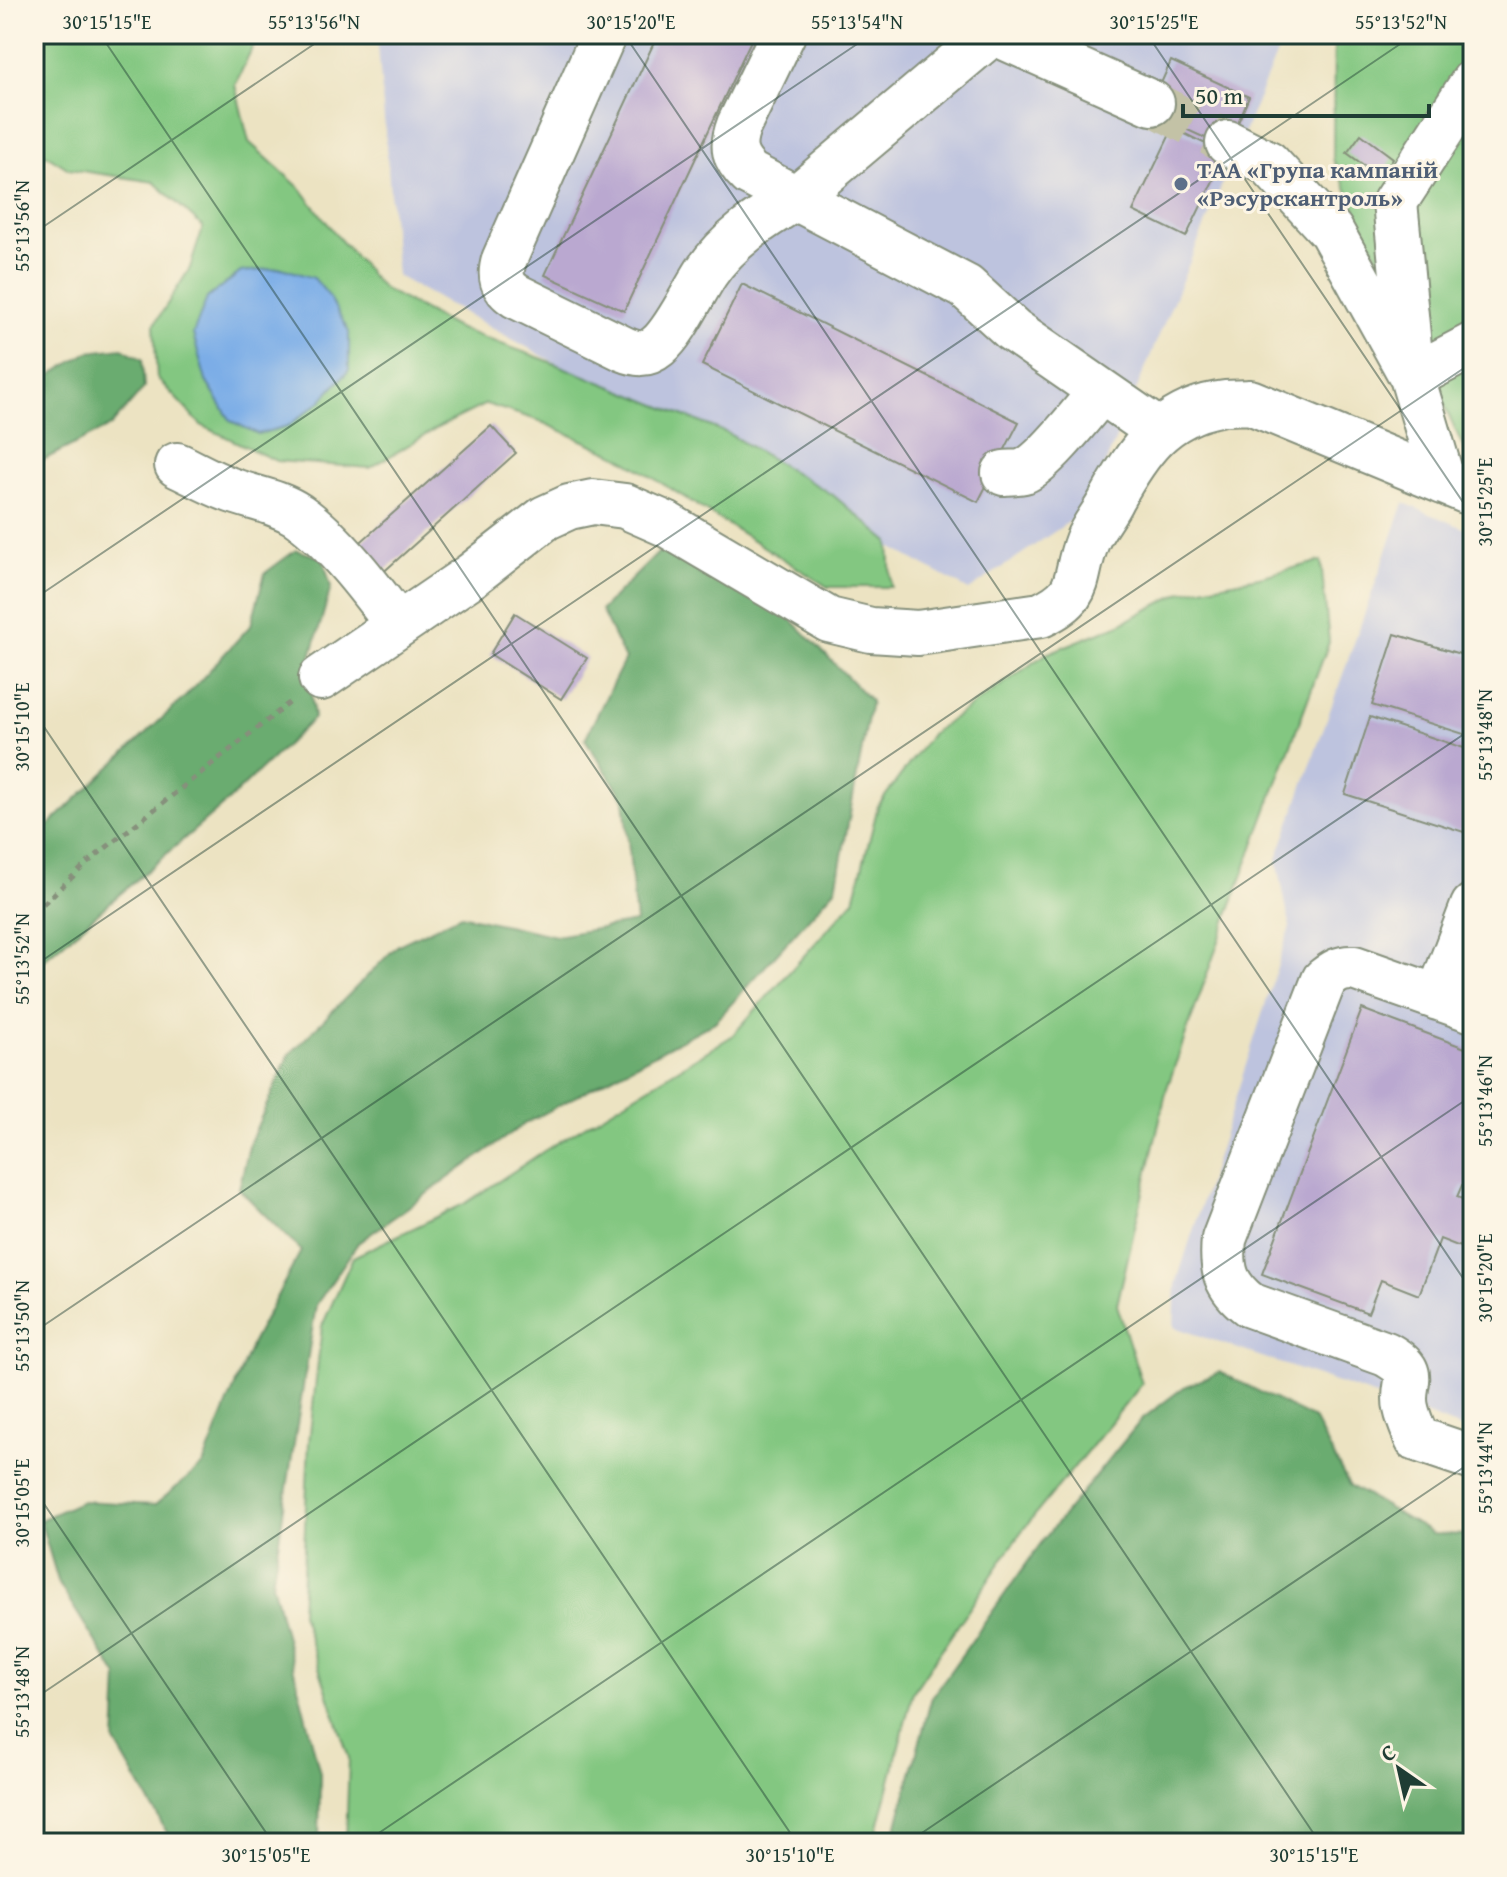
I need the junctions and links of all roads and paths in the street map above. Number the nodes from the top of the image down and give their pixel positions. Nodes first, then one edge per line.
1 (604, 34) edge
2 (783, 34) edge
3 (994, 34) edge
4 (1473, 82) edge
5 (1152, 103) tunnel mouth
6 (1228, 143) tunnel mouth
7 (796, 198) junction
8 (1473, 345) edge
9 (1412, 377) junction
10 (1101, 391) junction
11 (1159, 431) junction
12 (177, 465) dead end
13 (1004, 473) dead end
14 (1458, 488) edge
15 (398, 625) junction
16 (321, 678) joint
17 (1473, 906) edge
18 (34, 912) edge
19 (1456, 1004) edge
20 (1473, 1458) edge

1 - 7 lane
2 - 7 lane
3 - 5 lane
3 - 7 lane
4 - 9 lane
6 - 9 lane
7 - 10 lane
8 - 9 lane
9 - 14 lane
10 - 11 lane
10 - 13 lane
11 - 14 lane
11 - 15 lane
12 - 15 lane
15 - 16 lane
16 - 18 path
17 - 19 lane
19 - 20 lane

